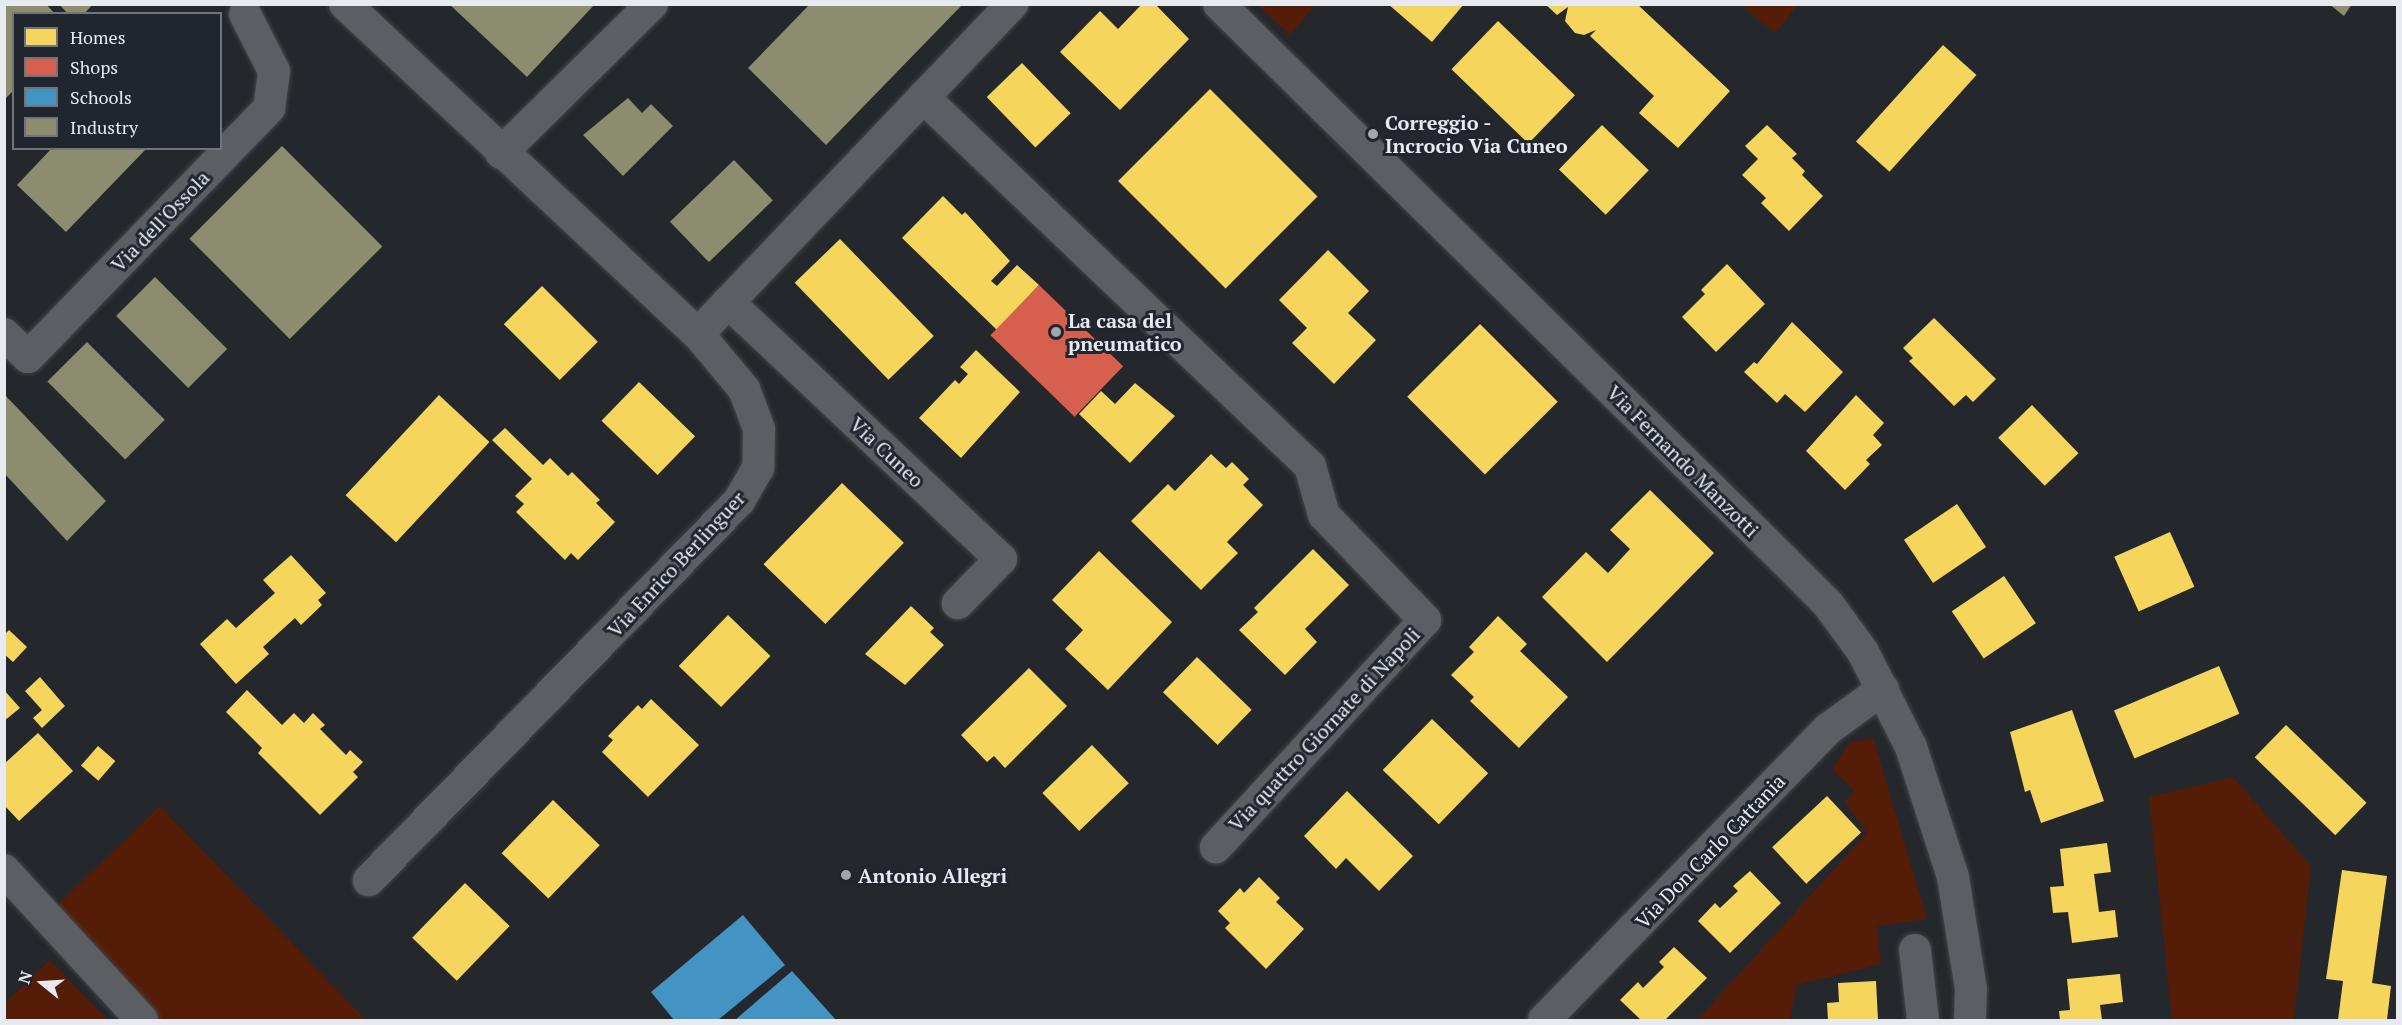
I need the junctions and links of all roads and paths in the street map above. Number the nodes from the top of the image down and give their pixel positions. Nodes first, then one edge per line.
1 (345, 4) edge
2 (652, 4) edge
3 (1011, 4) edge
4 (1219, 4) edge
5 (245, 8) edge
6 (923, 97) junction
7 (501, 153) junction
8 (728, 302) junction
9 (4, 334) edge
10 (698, 334) junction
11 (958, 603) dead end
12 (1883, 689) junction
13 (1216, 847) dead end
14 (4, 870) edge
15 (369, 880) dead end
16 (1915, 950) dead end
17 (142, 1020) edge
18 (1544, 1020) edge
19 (1923, 1020) edge
20 (1970, 1020) edge

1 - 7 street, Via Enrico Berlinguer
2 - 7 street
3 - 6 street
4 - 12 street, Via Fernando Manzotti
5 - 9 street, Via dell'Ossola
6 - 8 street
6 - 13 street, Via quattro Giornate di Napoli
7 - 10 street, Via Enrico Berlinguer
8 - 10 street
8 - 11 street, Via Cuneo
10 - 15 street, Via Enrico Berlinguer
12 - 18 street, Via Don Carlo Cattania
12 - 20 street, Via Fernando Manzotti
14 - 17 street
16 - 19 street

